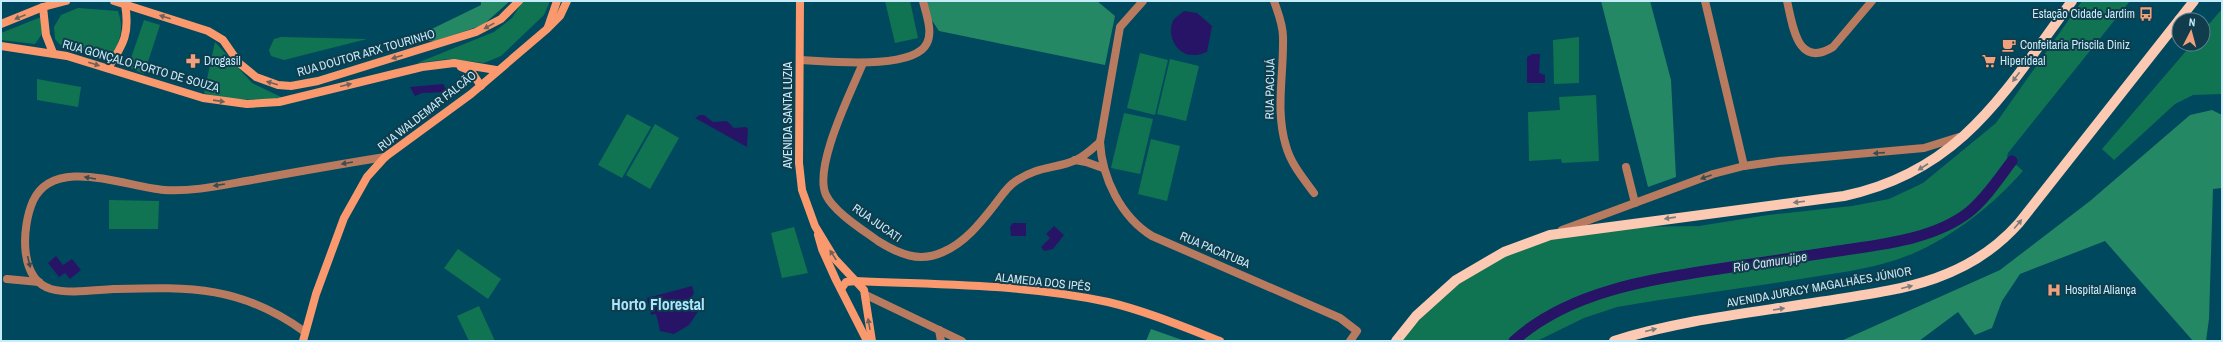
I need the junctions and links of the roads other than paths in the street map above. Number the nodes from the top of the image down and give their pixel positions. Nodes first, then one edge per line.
1 (66, 1) edge
2 (114, 1) edge
3 (519, 1) edge
4 (557, 1) edge
5 (567, 1) edge
6 (800, 1) edge
7 (923, 1) edge
8 (1143, 1) edge
9 (1274, 1) edge
10 (1705, 1) edge
11 (1787, 1) edge
12 (1872, 1) edge
13 (2072, 1) edge
14 (2194, 1) edge
15 (125, 4) junction
16 (43, 7) junction
17 (2185, 12) edge
18 (1, 24) edge
19 (546, 29) junction
20 (2171, 30) edge
21 (1, 46) edge
22 (53, 53) junction
23 (800, 60) junction
24 (863, 63) junction
25 (438, 65) junction
26 (108, 68) junction
27 (496, 70) junction
28 (481, 86) junction
29 (1970, 132) junction
30 (1100, 142) junction
31 (385, 157) junction
32 (1075, 160) junction
33 (1744, 166) junction
34 (1626, 167) dead end
35 (1104, 168) junction
36 (1314, 193) dead end
37 (1635, 203) junction
38 (815, 226) junction
39 (1550, 235) junction
40 (7, 279) dead end
41 (856, 281) junction
42 (39, 282) junction
43 (841, 289) junction
44 (866, 295) junction
45 (866, 307) junction
46 (852, 311) junction
47 (939, 330) junction
48 (305, 332) junction
49 (303, 341) edge
50 (867, 341) edge
51 (872, 341) edge
52 (941, 341) edge
53 (962, 341) edge
54 (1220, 341) edge
55 (1350, 341) edge
56 (1396, 341) edge
57 (1614, 341) edge

1 - 16 street
2 - 15 street, RUA DOUTOR ARX TOURINHO
3 -> 15 street, RUA DOUTOR ARX TOURINHO
4 - 19 street, RUA WALDEMAR FALCÃO
5 - 19 street, RUA WALDEMAR FALCÃO
6 - 23 street, AVENIDA SANTA LUZIA
7 - 24 street
8 - 30 street
9 - 36 street, RUA PACUJÁ
10 - 33 street
11 - 12 street
13 -> 29 main road
14 - 17 main road, AVENIDA JURACY MAGALHÃES JÚNIOR
15 - 26 street
16 -> 18 street
16 - 22 street
19 - 27 street, RUA WALDEMAR FALCÃO
57 -> 20 main road, AVENIDA JURACY MAGALHÃES JÚNIOR
21 - 22 street, RUA GONÇALO PORTO DE SOUZA
22 -> 26 street, RUA GONÇALO PORTO DE SOUZA
23 - 24 street
23 - 38 street, AVENIDA SANTA LUZIA
24 - 32 street, RUA JUCATI
26 -> 25 street, RUA GONÇALO PORTO DE SOUZA
25 - 27 street, RUA GONÇALO PORTO DE SOUZA
25 - 28 street, RUA GONÇALO PORTO DE SOUZA
27 - 28 street, RUA WALDEMAR FALCÃO
28 - 31 street, RUA WALDEMAR FALCÃO
29 -> 33 street
29 -> 39 main road
30 - 32 street, RUA JUCATI
30 - 35 street, RUA PACATUBA
31 -> 42 street
31 - 48 street, RUA WALDEMAR FALCÃO
32 - 35 street, RUA JUCATI
33 -> 37 street
34 - 37 street
35 - 55 street, RUA PACATUBA
37 - 39 street
41 -> 38 street, AVENIDA SANTA LUZIA
38 - 43 street, AVENIDA SANTA LUZIA
39 - 56 main road
40 - 42 street
41 - 43 street
41 - 44 street, AVENIDA SANTA LUZIA
41 - 54 street, ALAMEDA DOS IPÊS
42 - 48 street
43 - 46 street, AVENIDA SANTA LUZIA
44 - 45 street
44 - 47 street
45 - 46 street
51 -> 45 street
46 - 50 street, AVENIDA SANTA LUZIA
47 - 52 street
47 - 53 street
48 - 49 street, RUA WALDEMAR FALCÃO

